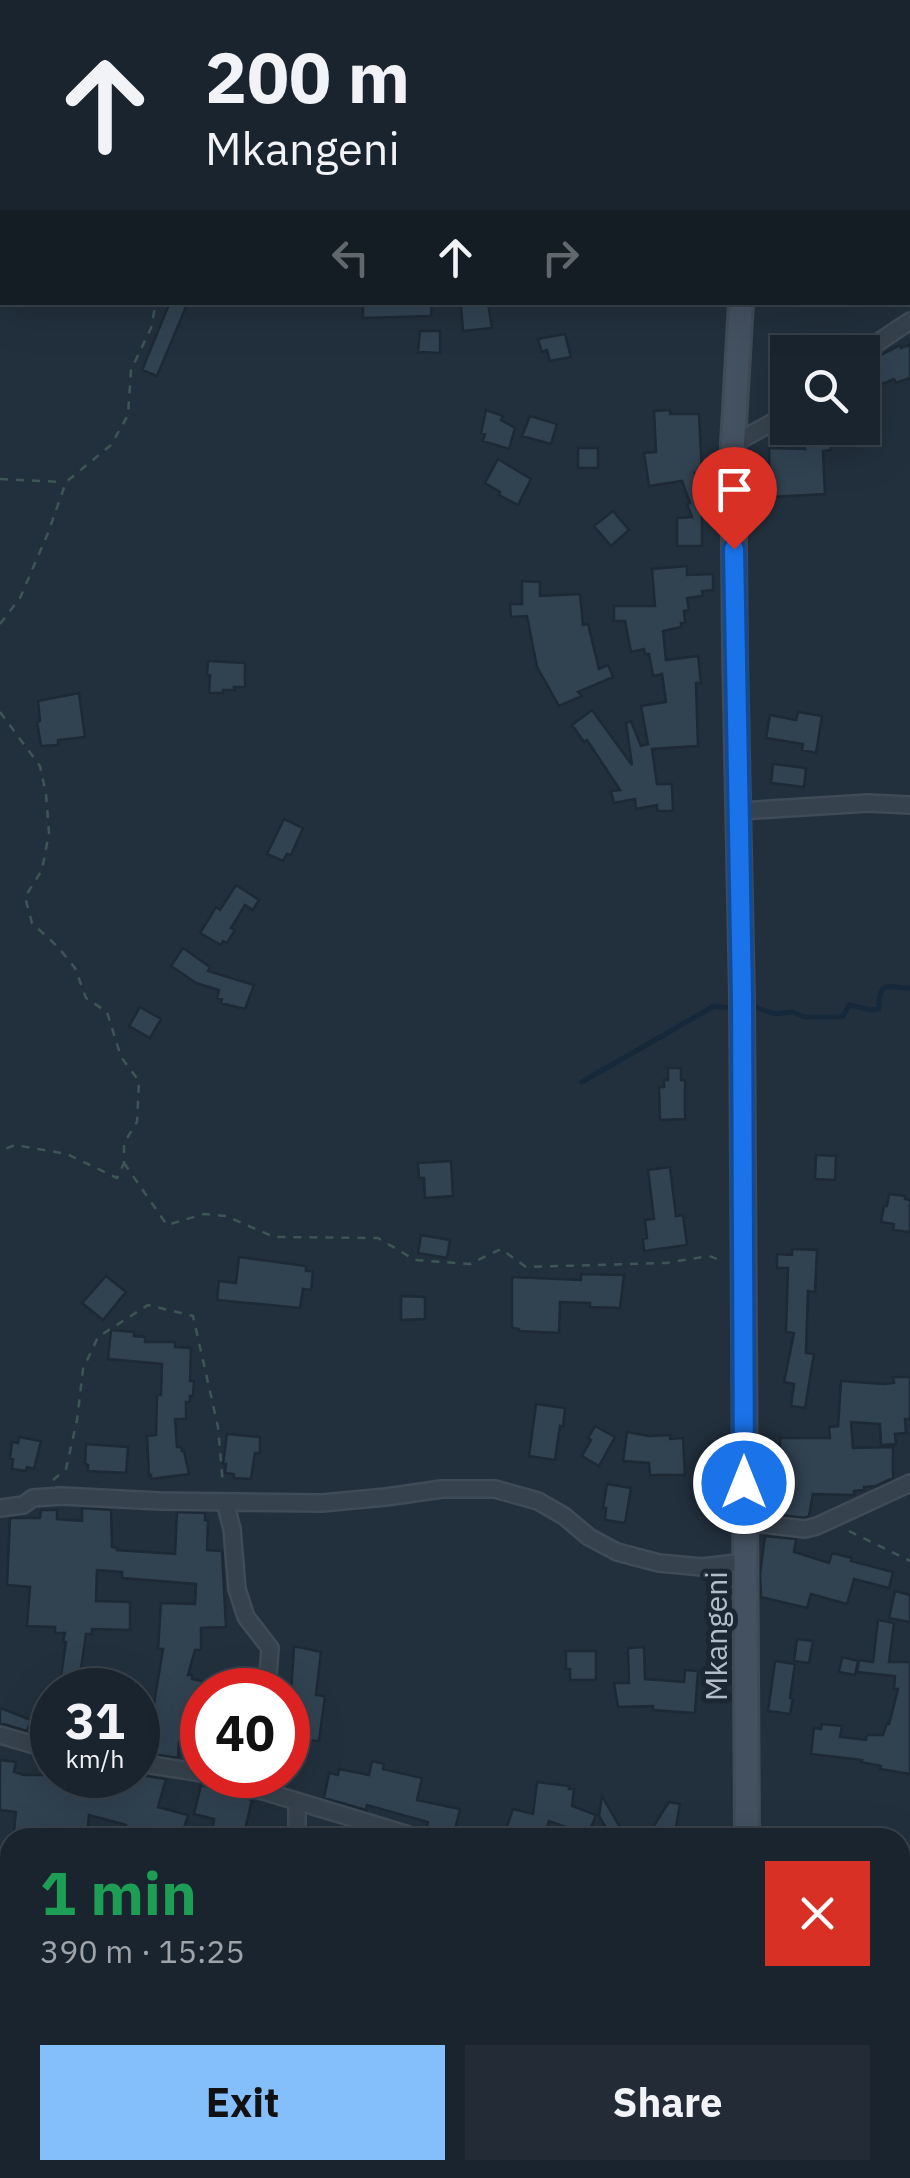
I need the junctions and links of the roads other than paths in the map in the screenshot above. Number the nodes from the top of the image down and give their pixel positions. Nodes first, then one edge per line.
1 (741, 305) edge
2 (910, 322) edge
3 (880, 341) edge
4 (770, 422) edge
5 (733, 444) junction
6 (910, 805) edge
7 (740, 811) junction
8 (910, 1483) edge
9 (225, 1502) junction
10 (0, 1508) edge
11 (744, 1522) junction
12 (745, 1562) junction
13 (269, 1668) edge
14 (0, 1735) edge
15 (30, 1744) edge
16 (292, 1798) edge
17 (298, 1801) junction
18 (297, 1828) edge
19 (386, 1828) edge
20 (747, 1828) edge

1 - 5 street, Mkangeni
2 - 3 street
4 - 5 street
5 - 7 street, Mkangeni
6 - 7 street
7 - 11 street, Mkangeni
8 - 11 street
9 - 10 street
9 - 12 street
9 - 13 street
11 - 12 street, Mkangeni
12 - 20 street, Mkangeni
14 - 15 street
16 - 17 street
17 - 18 street
17 - 19 street

